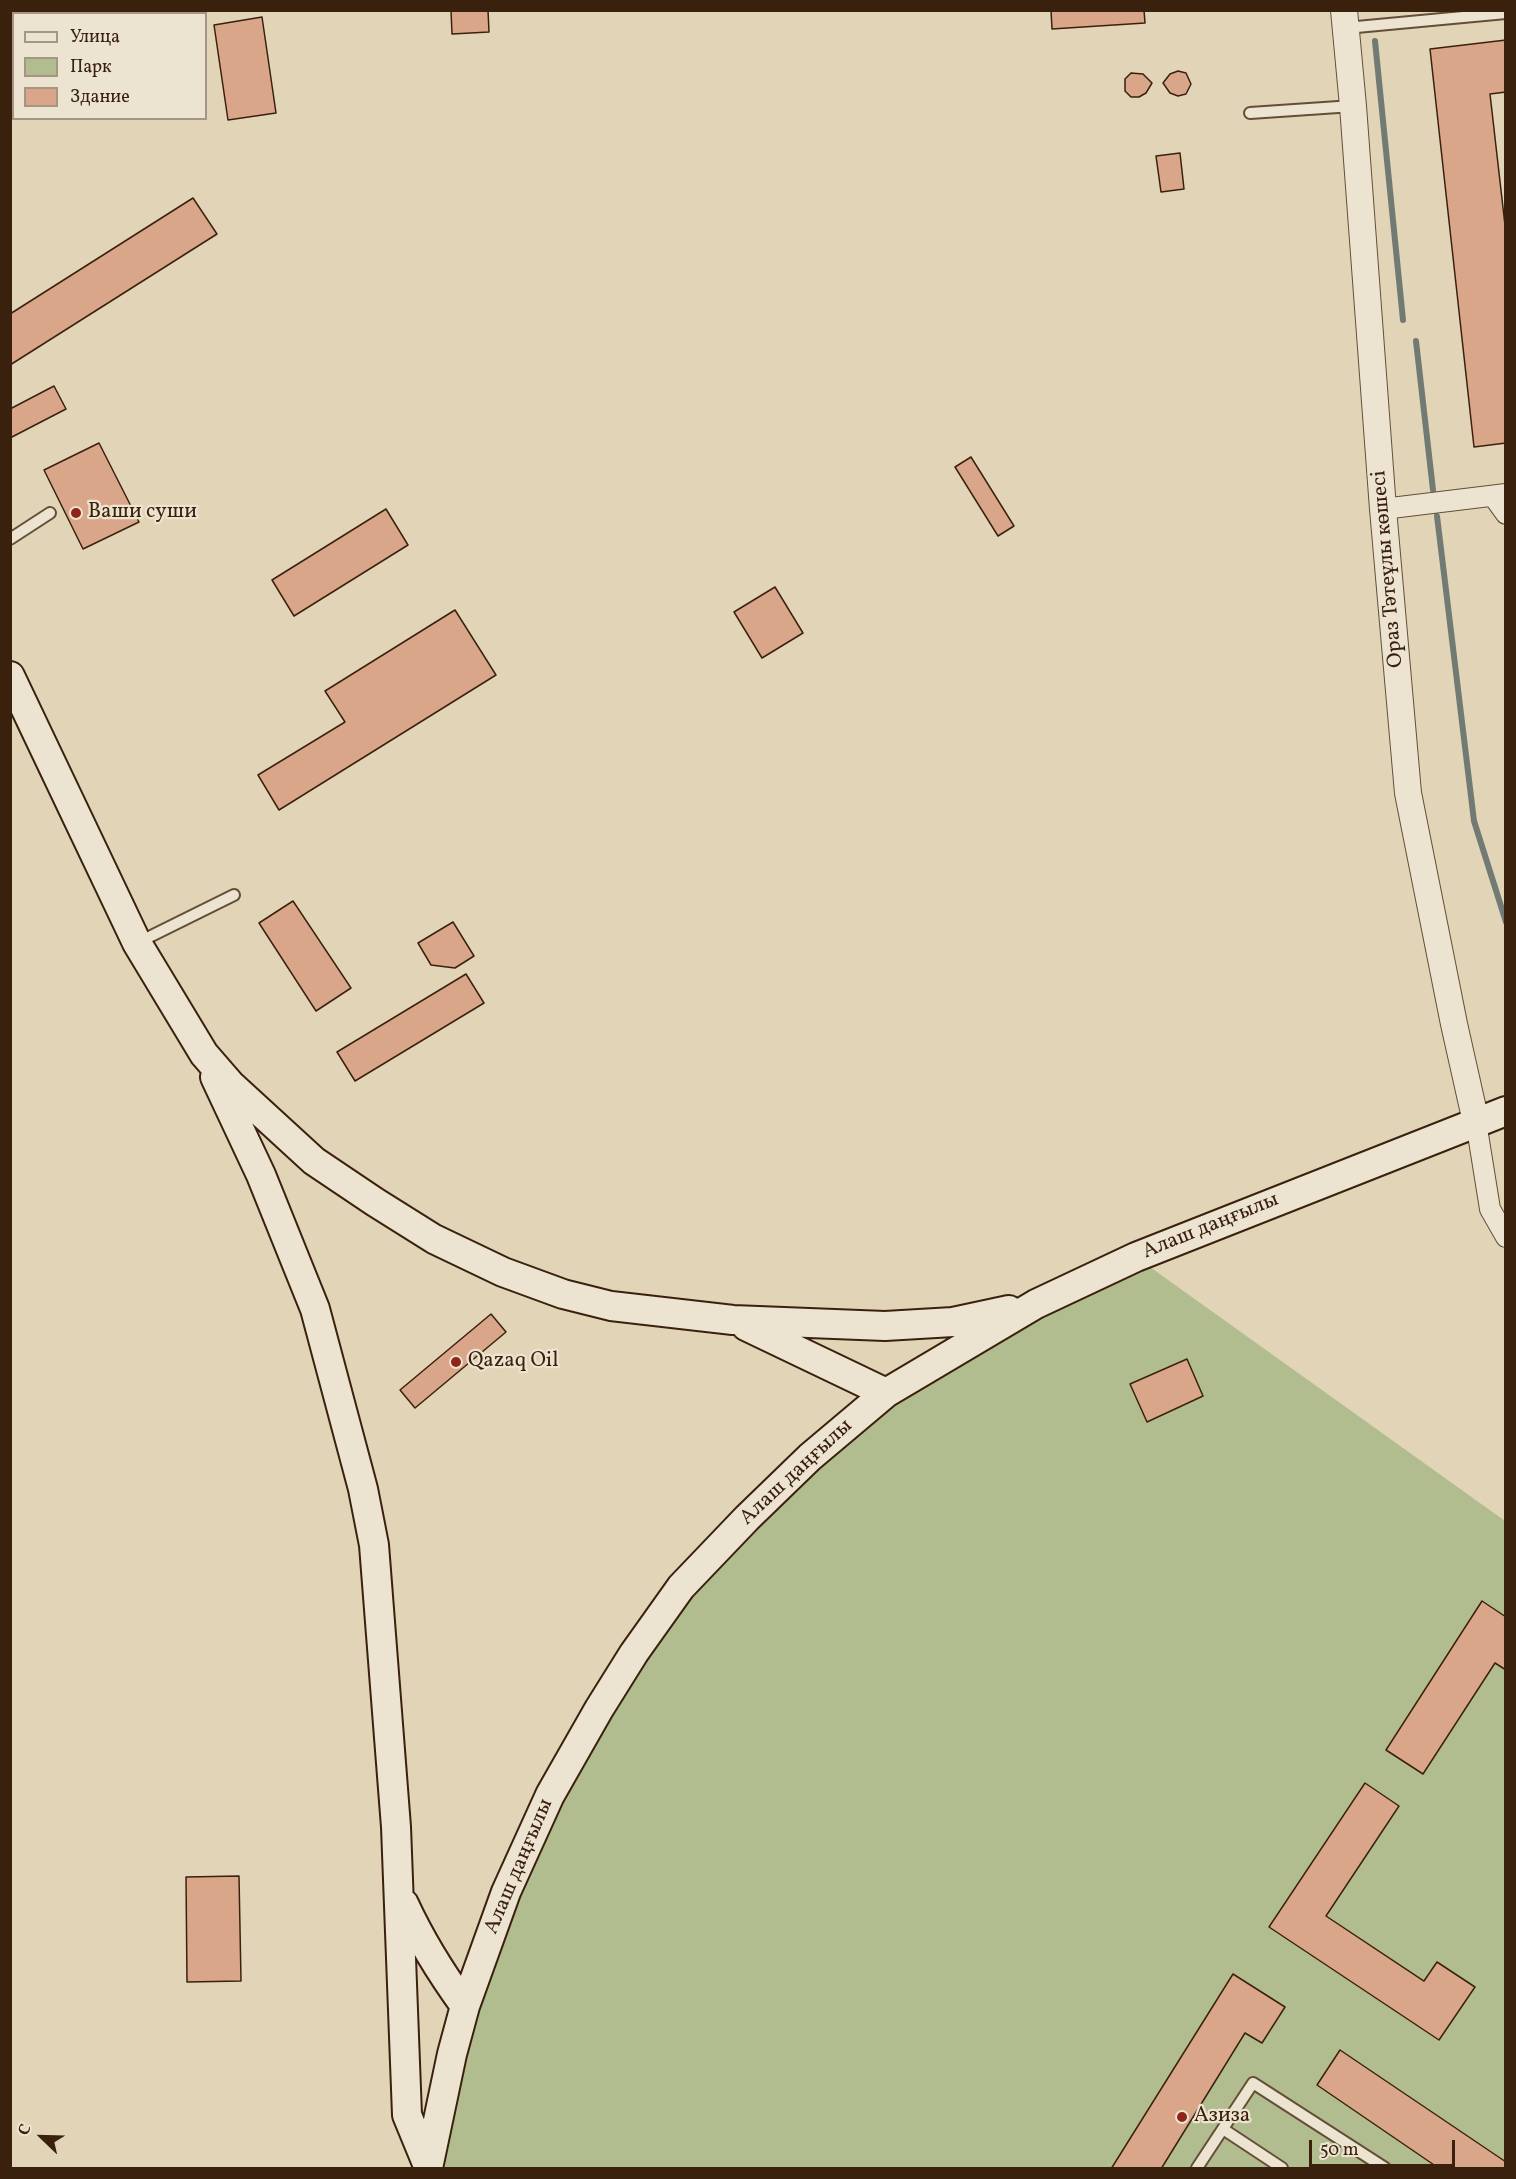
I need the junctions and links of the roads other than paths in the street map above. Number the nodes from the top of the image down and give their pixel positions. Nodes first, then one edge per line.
1 (1506, 14) edge
2 (1345, 19) edge
3 (1353, 106) junction
4 (1250, 113) dead end
5 (1500, 495) edge
6 (1383, 509) junction
7 (50, 513) dead end
8 (1506, 514) edge
9 (10, 539) edge
10 (10, 676) edge
11 (234, 895) dead end
12 (137, 943) junction
13 (204, 1054) junction
14 (1506, 1111) edge
15 (1476, 1122) junction
16 (1506, 1237) edge
17 (1036, 1304) junction
18 (733, 1320) junction
19 (886, 1393) junction
20 (399, 1894) junction
21 (465, 2006) junction
22 (1223, 2128) junction
23 (428, 2168) edge
24 (1282, 2168) edge
25 (1197, 2169) edge
26 (1385, 2169) edge

1 - 2 lane
2 - 3 street, Ораз Тәтеұлы көшесі
3 - 4 lane
3 - 6 street, Ораз Тәтеұлы көшесі
5 - 6 street
5 - 8 street
6 - 15 street, Ораз Тәтеұлы көшесі
7 - 9 lane
10 - 12 main road
11 - 12 lane
12 - 13 main road
13 - 18 main road
13 - 20 main road
14 - 15 main road, Алаш даңғылы
15 - 16 street
15 - 17 main road, Алаш даңғылы
17 - 18 main road
17 - 19 main road, Алаш даңғылы
18 - 19 main road
19 - 21 main road, Алаш даңғылы
20 - 21 main road
20 - 23 main road
21 - 23 main road, Алаш даңғылы
22 - 24 lane
22 - 25 lane
22 - 26 lane

